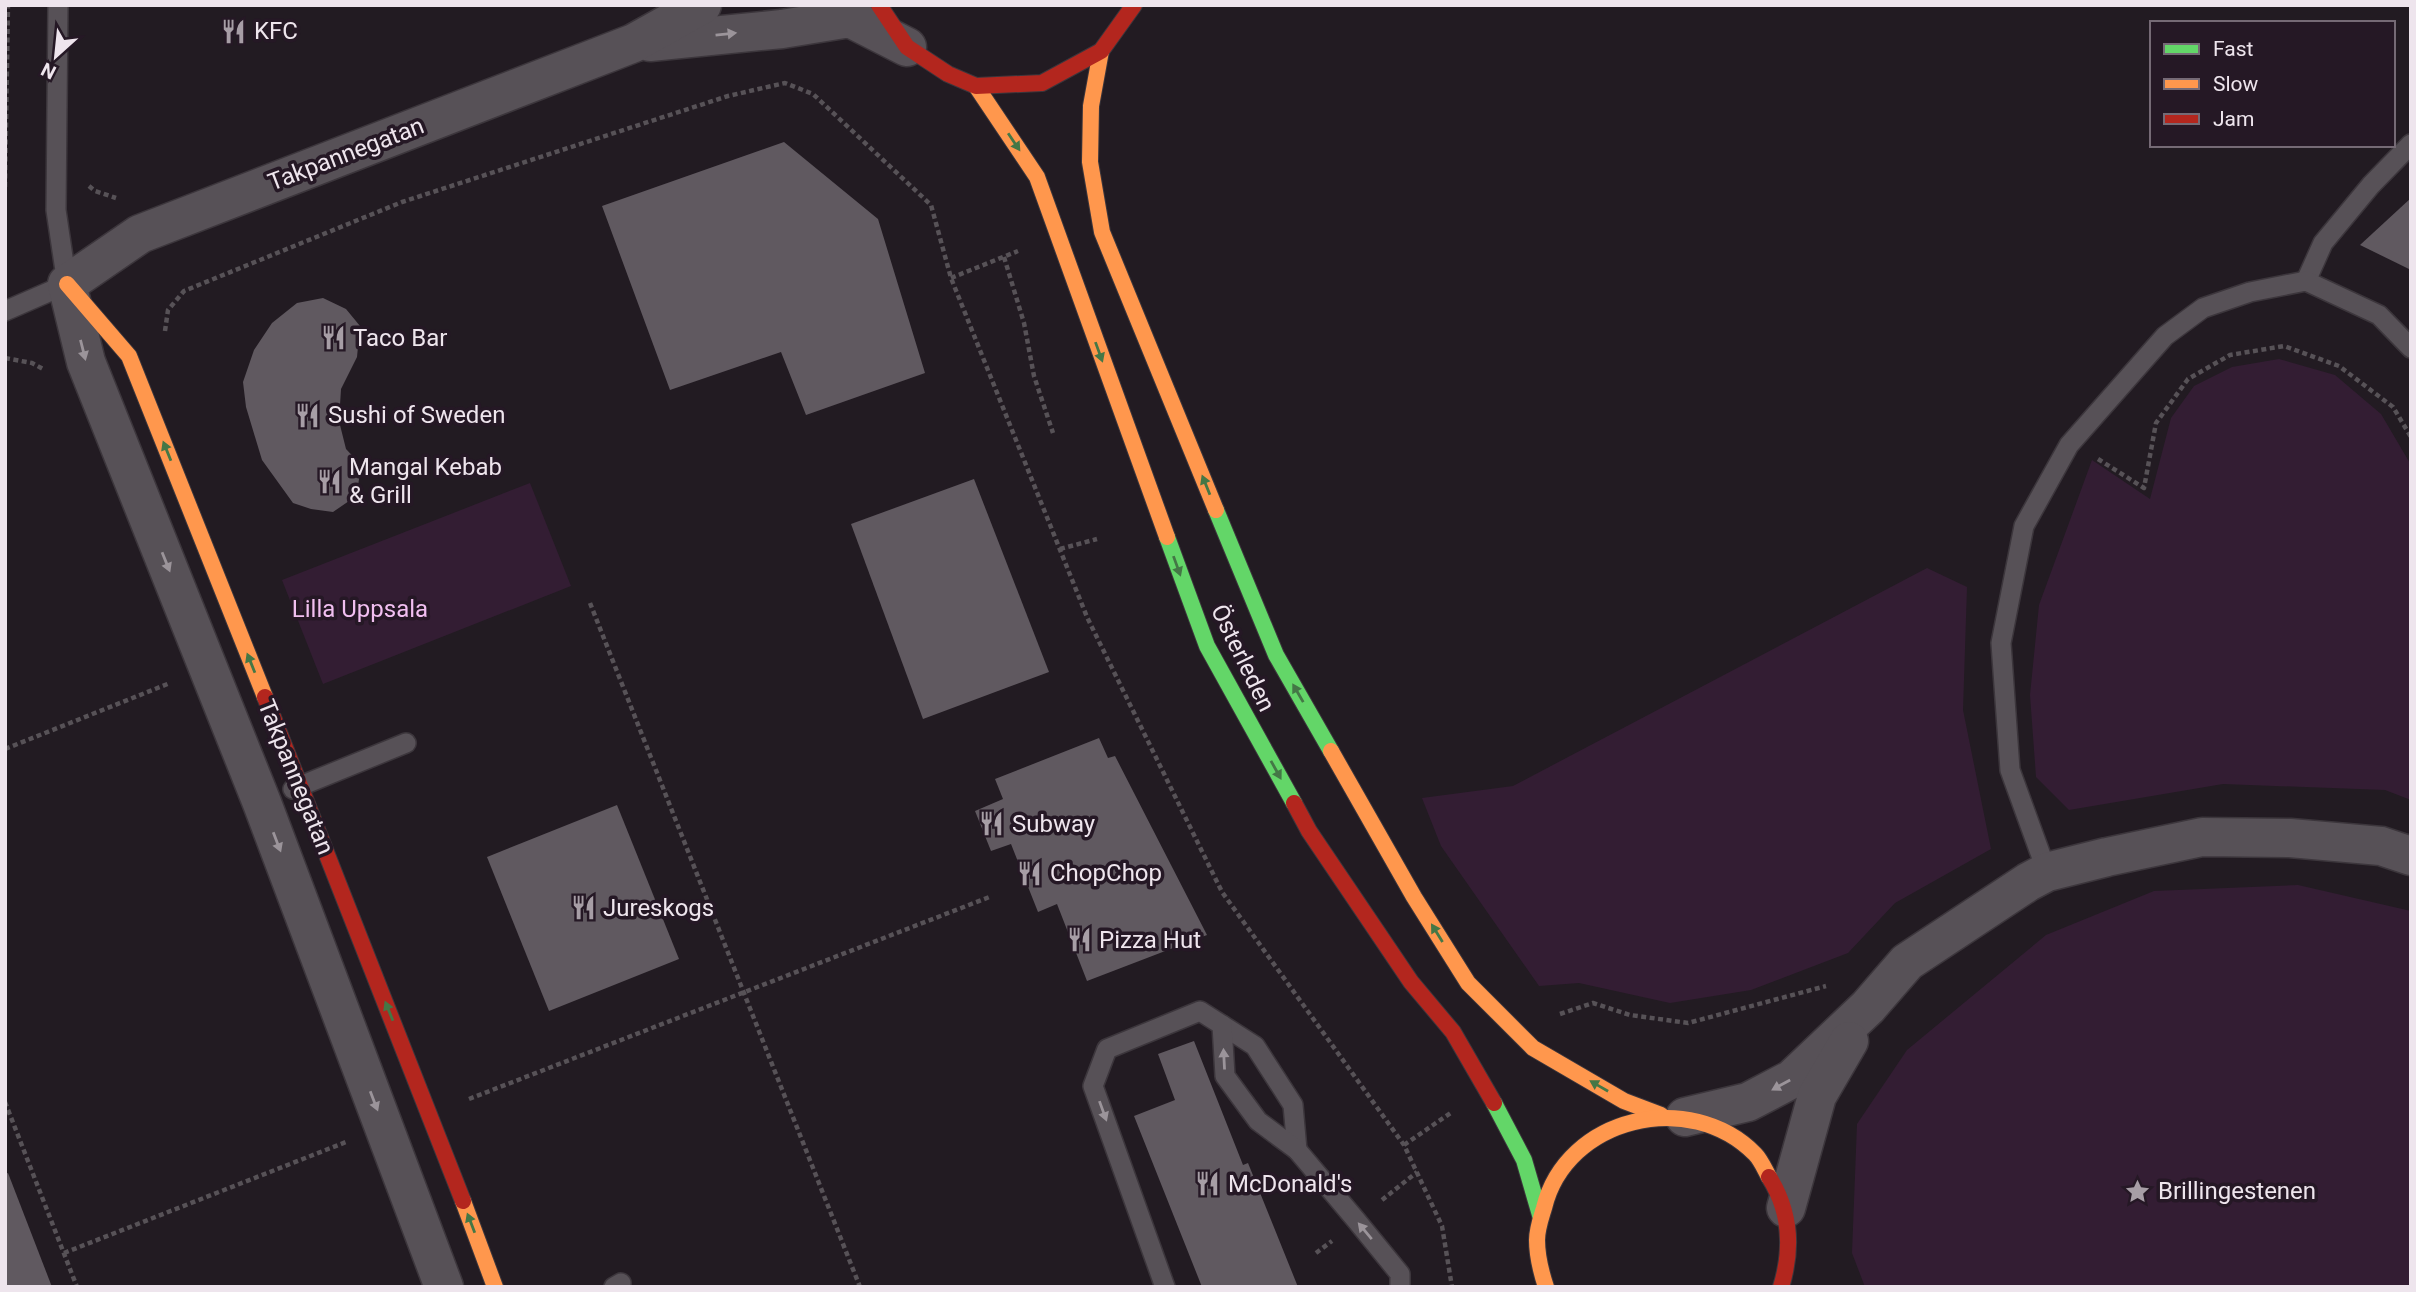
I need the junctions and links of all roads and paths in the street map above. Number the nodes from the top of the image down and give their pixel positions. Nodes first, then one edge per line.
1 (8, 5) edge
2 (58, 5) edge
3 (702, 5) edge
4 (879, 5) edge
5 (1134, 5) edge
6 (634, 43) junction
7 (907, 47) junction
8 (1101, 51) junction
9 (976, 86) junction
10 (2411, 144) edge
11 (5, 187) edge
12 (1004, 257) dead end
13 (2306, 281) junction
14 (67, 284) junction
15 (5, 311) edge
16 (163, 340) dead end
17 (2411, 348) edge
18 (1053, 433) dead end
19 (2411, 437) edge
20 (2069, 445) junction
21 (1097, 539) dead end
22 (1060, 549) junction
23 (590, 603) dead end
24 (174, 681) dead end
25 (406, 743) dead end
26 (5, 749) edge
27 (300, 786) junction
28 (262, 803) junction
29 (2411, 856) edge
30 (2047, 872) junction
31 (992, 896) dead end
32 (743, 992) junction
33 (1868, 1007) junction
34 (1222, 1025) junction
35 (5, 1102) edge
36 (462, 1102) dead end
37 (1673, 1116) junction
38 (354, 1139) dead end
39 (1297, 1150) junction
40 (1786, 1208) junction
41 (1538, 1227) junction
42 (64, 1253) junction
43 (1788, 1269) junction
44 (77, 1287) edge
45 (444, 1287) edge
46 (495, 1287) edge
47 (859, 1287) edge
48 (1165, 1287) edge
49 (1401, 1287) edge
50 (1452, 1287) edge
51 (1530, 1287) edge
52 (1546, 1287) edge
53 (1781, 1287) edge
54 (1794, 1287) edge

1 - 11 path
2 - 14 lane
3 - 6 street, Takpannegatan
4 - 7 main road
5 - 8 main road
6 -> 7 street, Takpannegatan
6 - 14 street, Takpannegatan
7 - 9 main road
8 - 9 main road
37 -> 8 main road, Österleden
9 -> 41 main road, Österleden
10 - 13 lane
12 - 18 path
13 - 17 lane
13 - 20 lane
14 - 15 lane
27 -> 14 main road, Takpannegatan
14 -> 28 street, Takpannegatan
16 - 22 path
19 - 20 path
20 - 30 lane
21 - 22 path
22 - 50 path
23 - 32 path
24 - 26 path
25 - 27 lane
27 - 28 lane
46 -> 27 main road, Takpannegatan
28 -> 45 street, Takpannegatan
29 - 30 street
30 - 33 street
31 - 32 path
32 - 36 path
32 - 47 path
33 -> 37 street
33 - 40 street
34 - 39 lane
39 -> 34 lane
34 -> 48 lane
35 - 42 path
37 - 40 main road, Österleden
37 - 41 main road
38 - 42 path
49 -> 39 lane
40 - 43 main road, Österleden
41 - 51 street
41 - 52 main road, Österleden
42 - 44 path
43 - 53 main road
43 - 54 main road

